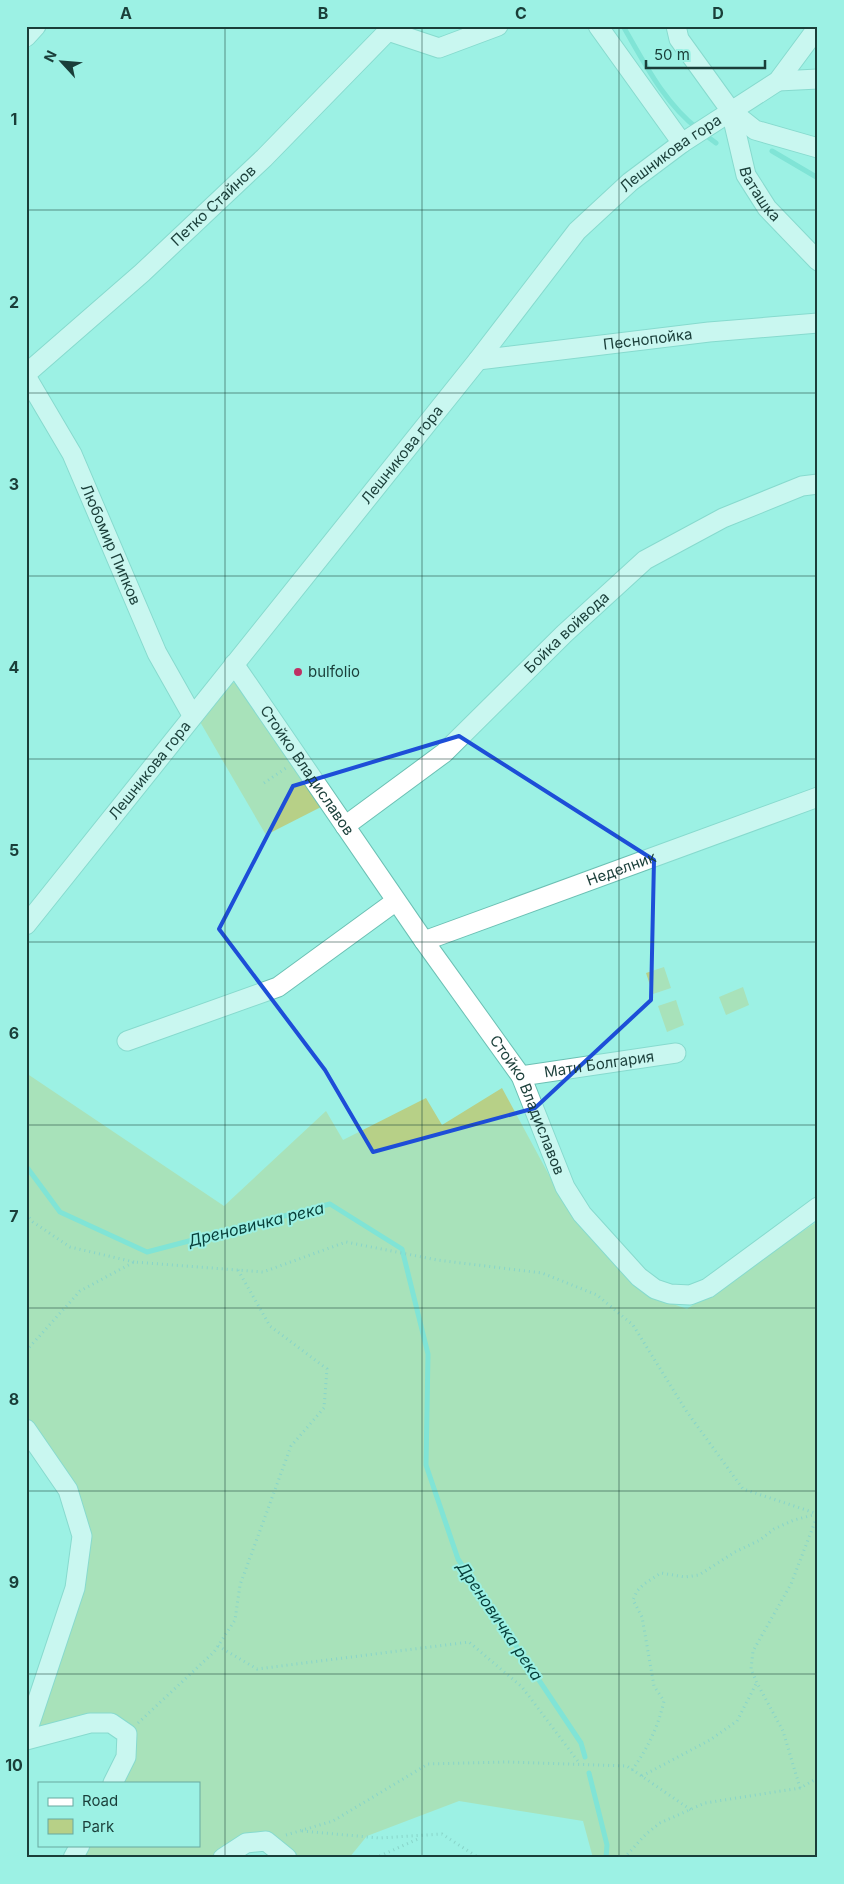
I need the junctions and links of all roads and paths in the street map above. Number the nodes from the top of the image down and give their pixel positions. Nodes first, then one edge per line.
1 (36, 26) edge
2 (498, 26) edge
3 (598, 26) edge
4 (676, 26) edge
5 (818, 27) edge
6 (388, 29) edge
7 (26, 36) edge
8 (818, 79) edge
9 (778, 81) junction
10 (731, 111) junction
11 (682, 143) junction
12 (818, 148) edge
13 (818, 261) edge
14 (818, 323) edge
15 (478, 360) junction
16 (26, 375) edge
17 (818, 484) edge
18 (234, 664) junction
19 (192, 715) junction
20 (299, 759) junction
21 (264, 783) dead end
22 (818, 798) edge
23 (345, 826) junction
24 (396, 901) junction
25 (26, 925) edge
26 (424, 941) junction
27 (128, 1041) dead end
28 (676, 1053) dead end
29 (521, 1076) junction
30 (818, 1207) edge
31 (26, 1214) edge
32 (134, 1262) junction
33 (238, 1269) junction
34 (26, 1351) edge
35 (26, 1428) edge
36 (818, 1514) edge
37 (218, 1646) junction
38 (756, 1683) junction
39 (127, 1734) junction
40 (26, 1735) edge
41 (26, 1740) edge
42 (581, 1764) junction
43 (632, 1770) junction
44 (642, 1776) junction
45 (818, 1778) edge
46 (114, 1782) edge
47 (800, 1788) junction
48 (691, 1810) junction
49 (300, 1831) junction
50 (421, 1837) junction
51 (266, 1841) junction
52 (79, 1846) edge
53 (73, 1858) edge
54 (223, 1858) edge
55 (286, 1858) edge
56 (375, 1858) edge
57 (479, 1858) edge
58 (624, 1858) edge

1 - 7 street
2 - 6 street
3 - 11 street
4 - 10 street
5 - 9 street, Лешникова гора
6 - 16 street, Петко Стайнов
8 - 9 street
9 - 10 street, Лешникова гора
10 - 11 street, Лешникова гора
10 - 12 street
10 - 13 street, Ваташка
11 - 15 street, Лешникова гора
14 - 15 street, Песнопойка
15 - 18 street, Лешникова гора
16 - 19 street, Любомир Пипков
17 - 23 street, Бойка войвода
18 - 19 street, Лешникова гора
18 - 20 street, Стойко Владиславов
19 - 25 street, Лешникова гора
20 - 21 path
20 - 23 street, Стойко Владиславов
22 - 26 street, Неделник
23 - 24 street, Стойко Владиславов
24 - 26 street, Стойко Владиславов
24 - 27 street
26 - 29 street, Стойко Владиславов
28 - 29 street, Мати Болгария
29 - 30 street, Стойко Владиславов
31 - 32 path
32 - 33 path
32 - 34 path
33 - 36 path
33 - 37 path
35 - 40 street
36 - 38 path
36 - 43 path
37 - 39 path
37 - 42 path
38 - 44 path
38 - 47 path
39 - 41 street
39 - 46 street
42 - 43 path
42 - 49 path
43 - 44 path
44 - 48 path
45 - 47 path
47 - 48 path
48 - 58 path
49 - 50 path
49 - 51 path
50 - 56 path
50 - 57 path
51 - 54 street
51 - 55 street
52 - 53 street

